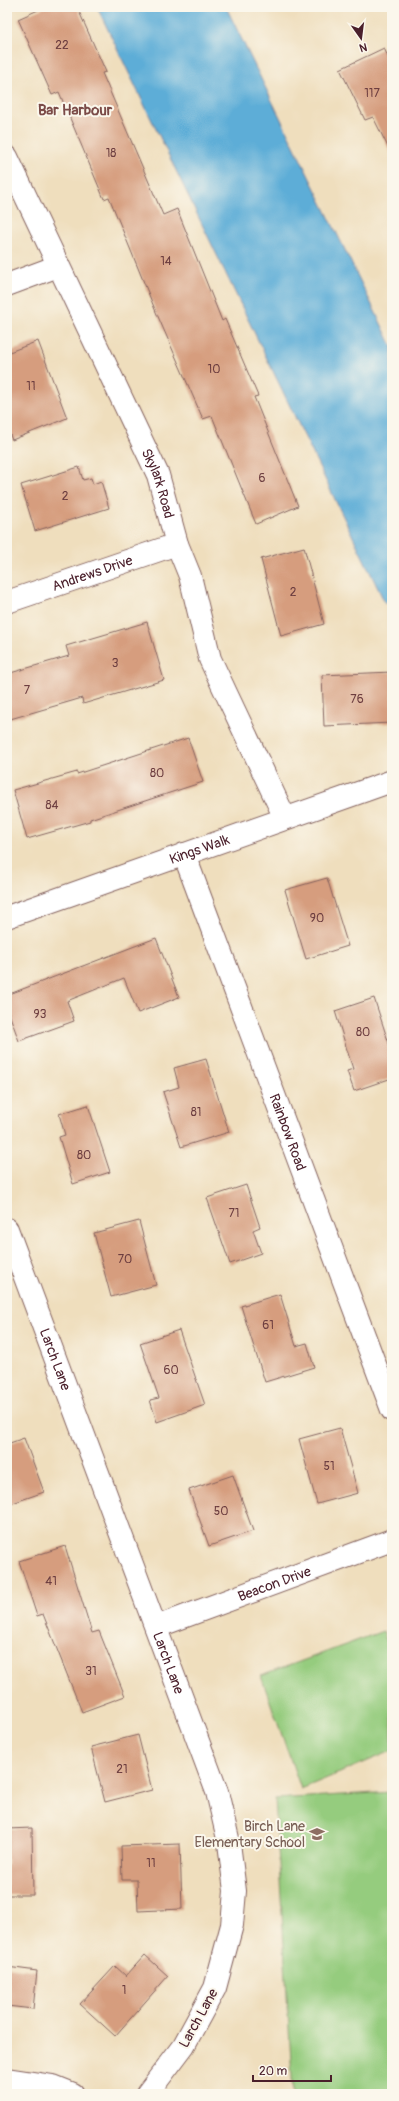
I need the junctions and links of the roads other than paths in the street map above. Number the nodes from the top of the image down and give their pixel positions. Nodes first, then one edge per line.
1 (7, 157) edge
2 (58, 266) junction
3 (7, 285) edge
4 (177, 544) junction
5 (7, 602) edge
6 (392, 781) edge
7 (285, 818) junction
8 (184, 854) junction
9 (7, 917) edge
10 (7, 1229) edge
11 (392, 1410) edge
12 (392, 1540) edge
13 (156, 1627) junction
14 (7, 2079) edge
15 (73, 2094) edge
16 (147, 2094) edge

1 - 2 street, Skylark Road
2 - 3 street
2 - 4 street, Skylark Road
4 - 5 street, Andrews Drive
4 - 7 street, Skylark Road
6 - 7 street, Kings Walk
7 - 8 street, Kings Walk
8 - 9 street, Kings Walk
8 - 11 street, Rainbow Road
10 - 13 street, Larch Lane
12 - 13 street, Beacon Drive
13 - 16 street, Larch Lane
14 - 15 street

